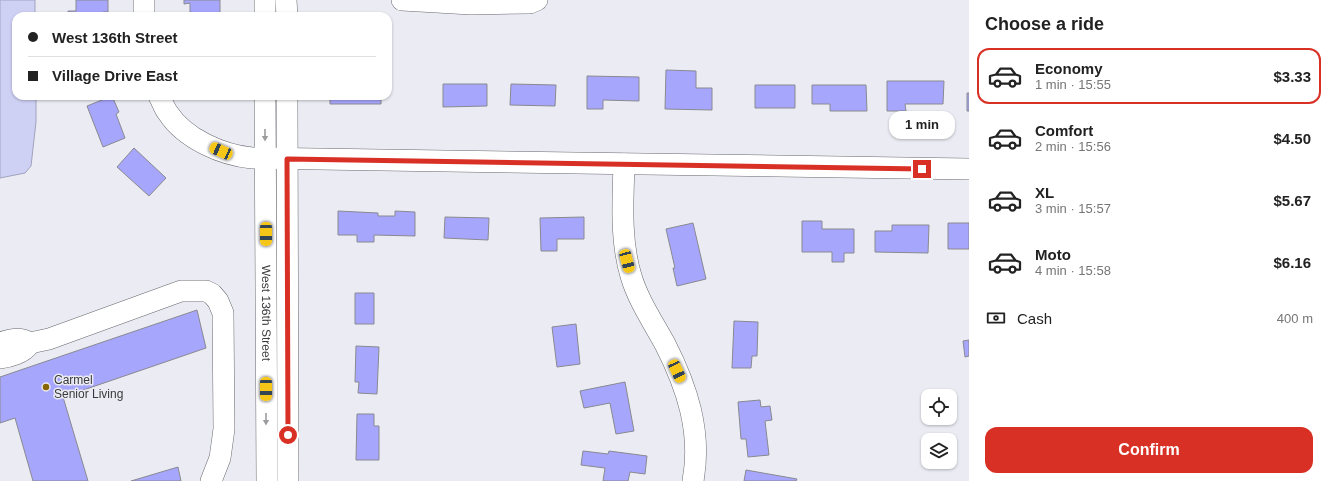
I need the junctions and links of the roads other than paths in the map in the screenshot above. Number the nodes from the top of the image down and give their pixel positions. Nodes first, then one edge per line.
1 (144, 0) edge
2 (266, 0) edge
3 (286, 0) edge
4 (402, 0) edge
5 (537, 0) edge
6 (144, 12) edge
7 (265, 12) edge
8 (286, 12) edge
9 (161, 100) edge
10 (266, 100) edge
11 (286, 100) edge
12 (276, 159) junction
13 (624, 164) junction
14 (969, 169) edge
15 (0, 343) edge
16 (30, 343) junction
17 (0, 358) edge
18 (211, 481) edge
19 (266, 481) edge
20 (288, 481) edge
21 (693, 481) edge

1 - 6 street
2 - 7 street
3 - 8 street
4 - 5 street
9 - 12 street
10 -> 12 street, West 136th Street
11 - 12 street, West 136th Street
12 - 13 street
12 -> 19 street, West 136th Street
12 - 20 street, West 136th Street
13 - 14 street
13 - 21 street
15 - 16 street
16 - 17 street
16 - 18 street

